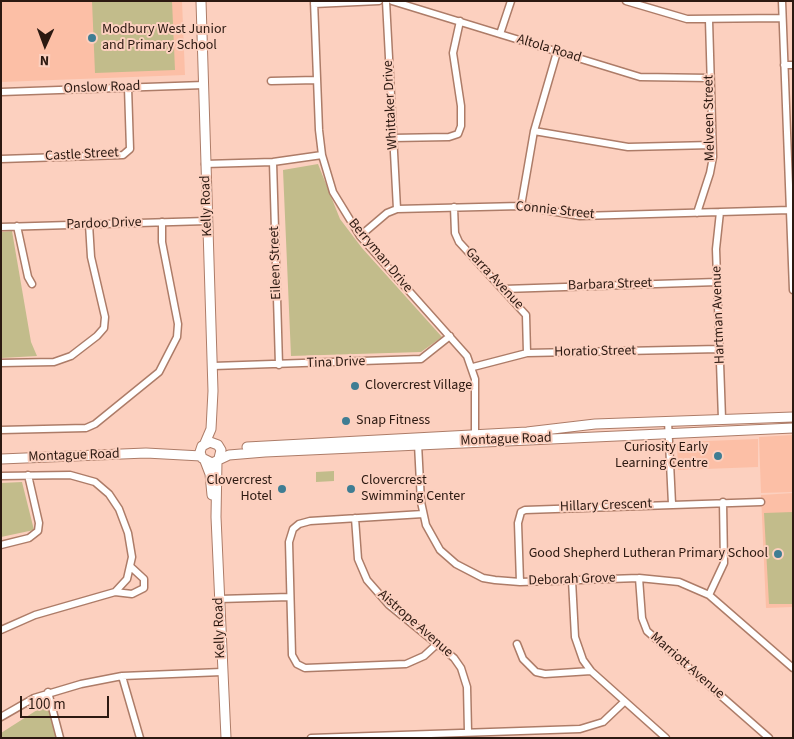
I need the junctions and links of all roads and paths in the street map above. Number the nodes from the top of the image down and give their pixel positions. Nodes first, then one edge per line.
1 (201, 1) edge
2 (379, 1) edge
3 (386, 1) edge
4 (392, 1) edge
5 (511, 1) edge
6 (626, 1) edge
7 (782, 1) edge
8 (314, 3) edge
9 (782, 18) junction
10 (709, 20) junction
11 (460, 22) junction
12 (500, 34) junction
13 (557, 52) junction
14 (784, 65) junction
15 (793, 65) edge
16 (710, 78) junction
17 (317, 80) junction
18 (271, 81) dead end
19 (204, 85) junction
20 (128, 88) junction
21 (1, 92) edge
22 (534, 131) junction
23 (392, 138) junction
24 (712, 145) junction
25 (322, 155) junction
26 (1, 159) edge
27 (273, 162) junction
28 (206, 164) junction
29 (521, 206) junction
30 (454, 208) junction
31 (397, 209) junction
32 (790, 210) junction
33 (720, 212) junction
34 (697, 213) junction
35 (207, 221) junction
36 (162, 222) junction
37 (89, 224) junction
38 (17, 226) junction
39 (1, 227) edge
40 (360, 236) junction
41 (792, 263) edge
42 (717, 282) junction
43 (32, 284) dead end
44 (504, 289) junction
45 (793, 290) edge
46 (450, 336) junction
47 (720, 349) junction
48 (527, 353) junction
49 (1, 363) edge
50 (279, 365) junction
51 (213, 366) junction
52 (473, 367) junction
53 (213, 412) junction
54 (793, 417) edge
55 (722, 419) junction
56 (668, 421) junction
57 (793, 428) edge
58 (1, 430) edge
59 (668, 432) junction
60 (475, 438) junction
61 (418, 441) junction
62 (219, 446) junction
63 (203, 452) junction
64 (1, 459) edge
65 (218, 460) junction
66 (28, 475) junction
67 (1, 476) edge
68 (722, 502) junction
69 (761, 502) dead end
70 (672, 504) junction
71 (423, 514) junction
72 (216, 517) junction
73 (355, 518) junction
74 (1, 545) edge
75 (131, 567) junction
76 (639, 578) junction
77 (572, 580) junction
78 (520, 582) junction
79 (115, 592) junction
80 (708, 595) junction
81 (290, 597) junction
82 (219, 599) junction
83 (1, 630) edge
84 (437, 644) junction
85 (517, 644) dead end
86 (793, 668) edge
87 (591, 671) junction
88 (222, 672) junction
89 (122, 676) junction
90 (48, 692) junction
91 (624, 702) junction
92 (1, 717) edge
93 (468, 732) junction
94 (60, 738) edge
95 (140, 738) edge
96 (226, 738) edge
97 (311, 738) edge
98 (666, 738) edge
99 (769, 738) edge

1 - 19 main road, Kelly Road
2 - 8 street
3 - 23 street, Whittaker Drive
4 - 11 street, Altola Road
5 - 12 street
6 - 10 street
7 - 9 street
8 - 17 street, Berryman Drive
9 - 10 street
9 - 14 street
10 - 16 street, Melveen Street
11 - 12 street, Altola Road
11 - 23 street
12 - 13 street, Altola Road
13 - 16 street, Altola Road
13 - 22 street
14 - 15 street
14 - 32 street
16 - 24 street, Melveen Street
17 - 18 street
17 - 25 street, Berryman Drive
19 - 20 street, Onslow Road
19 - 28 main road, Kelly Road
20 - 21 street, Onslow Road
20 - 26 street, Castle Street
22 - 24 street
22 - 29 street
23 - 31 street, Whittaker Drive
24 - 34 street, Melveen Street
25 - 27 street
25 - 40 street, Berryman Drive
27 - 28 street
27 - 50 street, Eileen Street
28 - 35 main road, Kelly Road
29 - 30 street, Connie Street
29 - 34 street, Connie Street
30 - 31 street, Connie Street
30 - 44 street, Garra Avenue
31 - 40 street
32 - 33 street, Connie Street
32 - 41 street
33 - 34 street, Connie Street
33 - 42 street, Hartman Avenue
35 - 36 street, Pardoo Drive
35 - 51 main road, Kelly Road
36 - 37 street, Pardoo Drive
36 - 58 street
37 - 38 street, Pardoo Drive
37 - 49 street
38 - 39 street, Pardoo Drive
38 - 43 street
40 - 46 street, Berryman Drive
41 - 45 street
42 - 44 street, Barbara Street
42 - 47 street, Hartman Avenue
44 - 48 street, Garra Avenue
46 - 50 street, Tina Drive
46 - 52 street, Berryman Drive
47 - 48 street, Horatio Street
47 - 55 street, Hartman Avenue
48 - 52 street, Horatio Street
50 - 51 street, Tina Drive
51 - 53 main road, Kelly Road
52 - 60 street
53 - 62 main road, Kelly Road
53 - 63 main road, Kelly Road
54 - 55 main road, Montague Road
55 - 56 main road, Montague Road
56 - 59 street
56 - 60 main road, Montague Road
57 - 59 main road, Montague Road
59 - 60 main road, Montague Road
59 - 70 street
60 - 61 main road, Montague Road
61 - 62 main road, Montague Road
61 - 65 main road, Montague Road
61 - 71 street, Deborah Grove
62 - 63 main road, Montague Road
62 - 65 main road, Kelly Road
63 - 64 main road, Montague Road
63 - 65 main road, Montague Road
63 - 72 main road, Kelly Road
65 - 72 main road, Kelly Road
66 - 67 street
66 - 74 street
66 - 75 street
68 - 69 street, Hillary Crescent
68 - 70 street, Hillary Crescent
68 - 80 street
70 - 78 street, Hillary Crescent
71 - 73 street
71 - 78 street, Deborah Grove
72 - 82 main road, Kelly Road
73 - 81 street
73 - 84 street, Aistrope Avenue
75 - 79 street
75 - 79 street
76 - 77 street, Deborah Grove
76 - 80 street, Deborah Grove
76 - 99 street, Marriott Avenue
77 - 78 street, Deborah Grove
77 - 87 street
79 - 83 street
80 - 86 street, Deborah Grove
81 - 82 street
81 - 84 street
82 - 88 main road, Kelly Road
84 - 93 street, Aistrope Avenue
85 - 87 street
87 - 91 street
88 - 89 street
88 - 96 main road, Kelly Road
89 - 90 street
89 - 95 street
90 - 92 street
90 - 94 street
91 - 93 street
91 - 98 street
93 - 97 street

